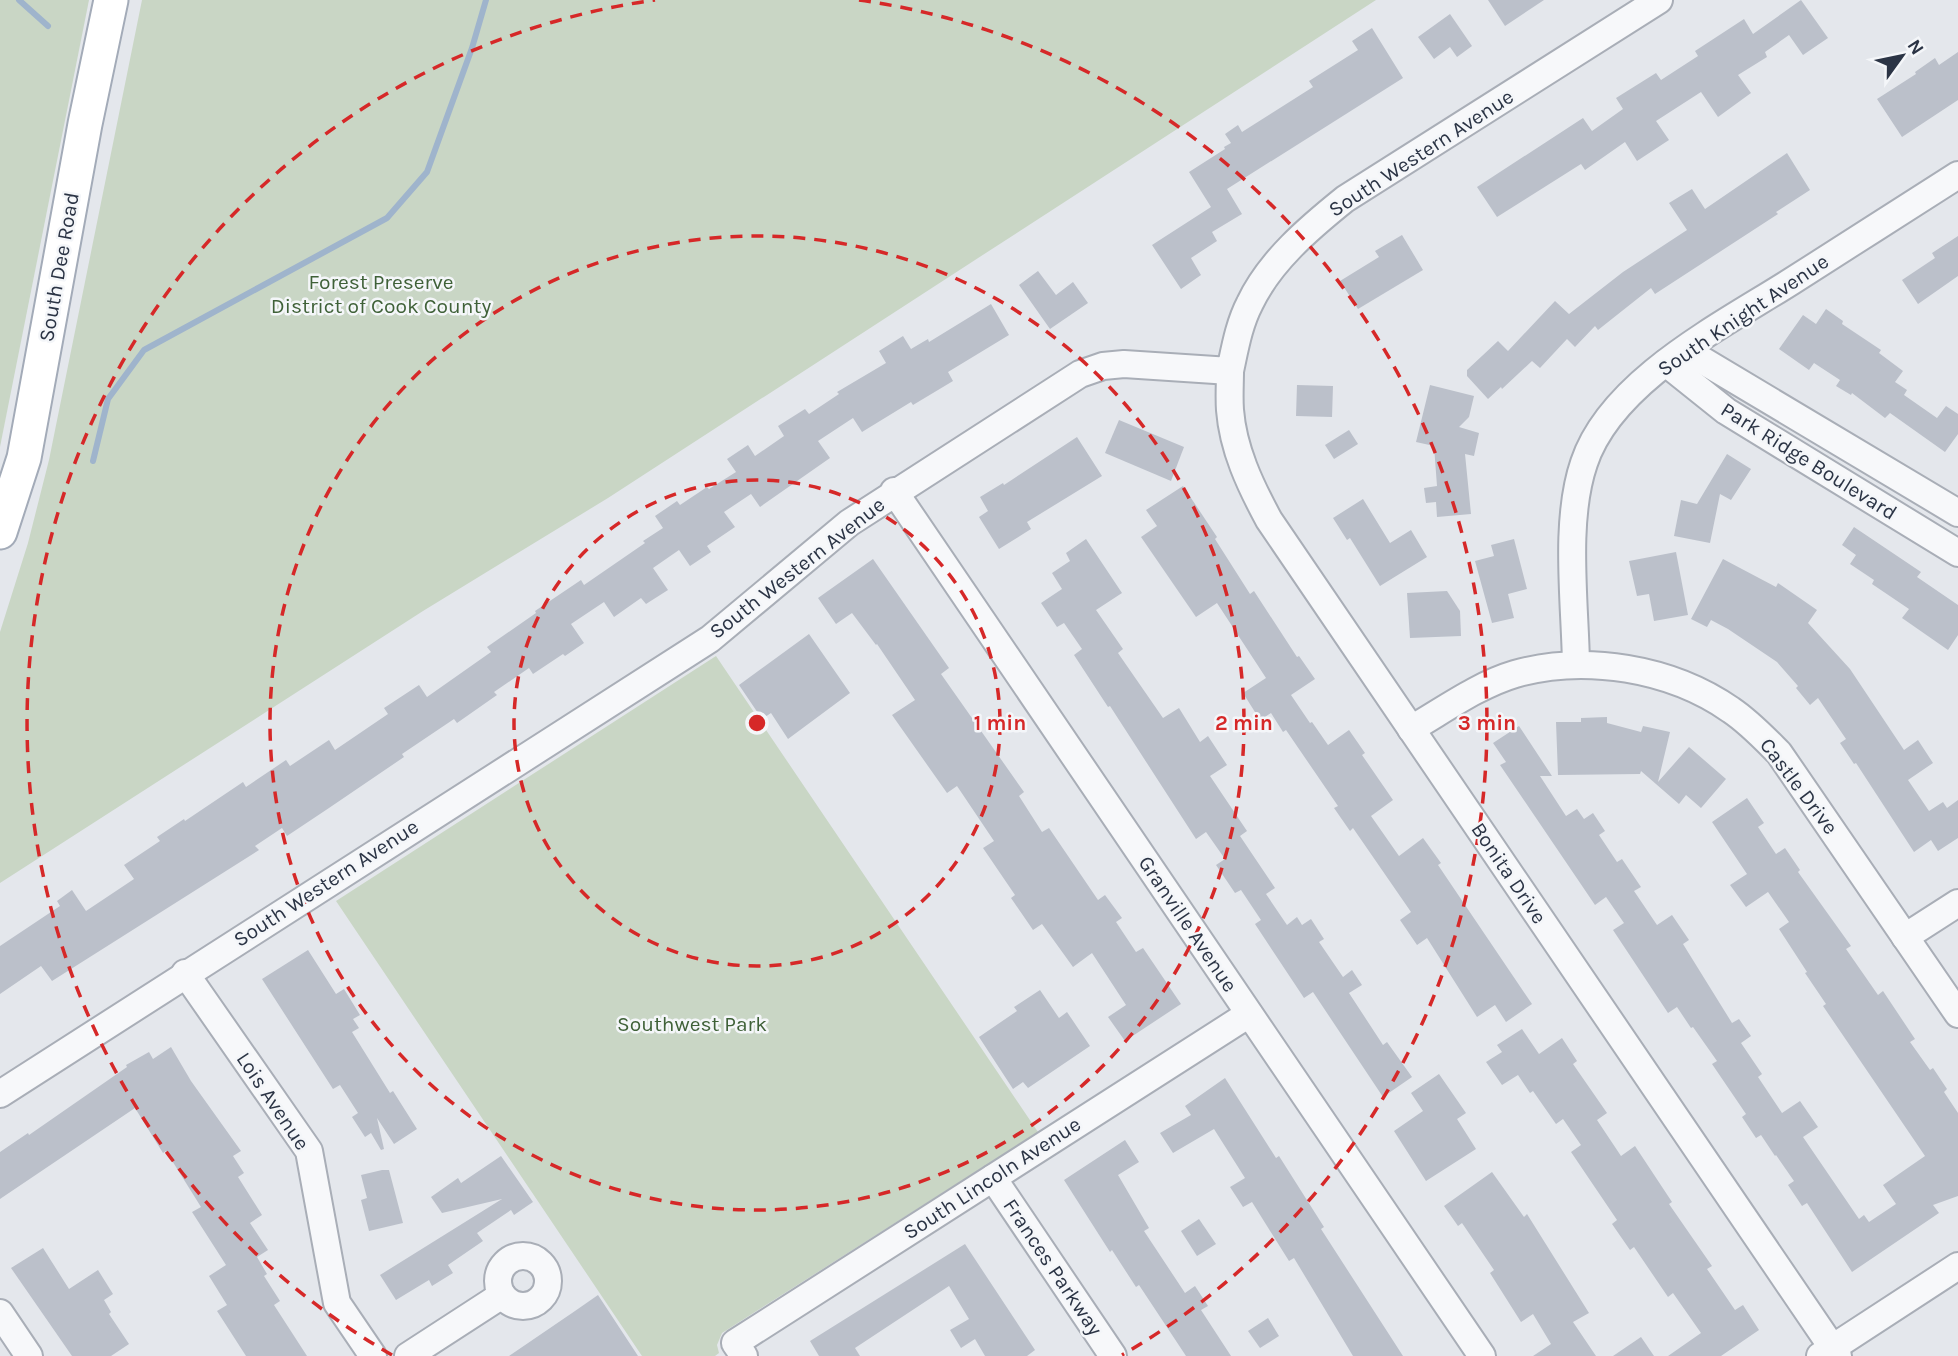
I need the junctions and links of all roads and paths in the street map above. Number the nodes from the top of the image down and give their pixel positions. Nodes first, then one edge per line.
1 (111, 0) edge
2 (1659, 0) edge
3 (1958, 174) edge
4 (1675, 356) junction
5 (1230, 371) junction
6 (894, 491) junction
7 (1958, 513) edge
8 (0, 532) edge
9 (1955, 547) edge
10 (1576, 664) junction
11 (1411, 729) junction
12 (1958, 903) edge
13 (1905, 937) junction
14 (185, 973) junction
15 (1250, 1014) junction
16 (1958, 1014) edge
17 (0, 1094) edge
18 (993, 1178) junction
19 (1958, 1266) edge
20 (502, 1295) dead end
21 (0, 1313) edge
22 (740, 1350) edge
23 (1830, 1353) edge
24 (29, 1356) edge
25 (373, 1356) edge
26 (408, 1356) edge
27 (1114, 1356) edge
28 (1482, 1356) edge

1 - 8 main road, South Dee Road
2 - 5 street, South Western Avenue
3 - 4 street, South Knight Avenue
4 - 7 street, Park Ridge Boulevard
4 - 9 street, Park Ridge Boulevard
4 - 10 street, South Knight Avenue
5 - 6 street, South Western Avenue
5 - 11 street, Bonita Drive
6 - 14 street, South Western Avenue
6 - 15 street, Granville Avenue
10 - 11 street, Castle Drive
10 - 13 street, Castle Drive
11 - 23 street, Bonita Drive
12 - 13 street
13 - 16 street, Castle Drive
14 - 17 street, South Western Avenue
14 - 25 street, Lois Avenue
15 - 18 street, South Lincoln Avenue
15 - 28 street, Granville Avenue
18 - 22 street, South Lincoln Avenue
18 - 27 street, Frances Parkway
19 - 23 street
20 - 26 street
21 - 24 street

